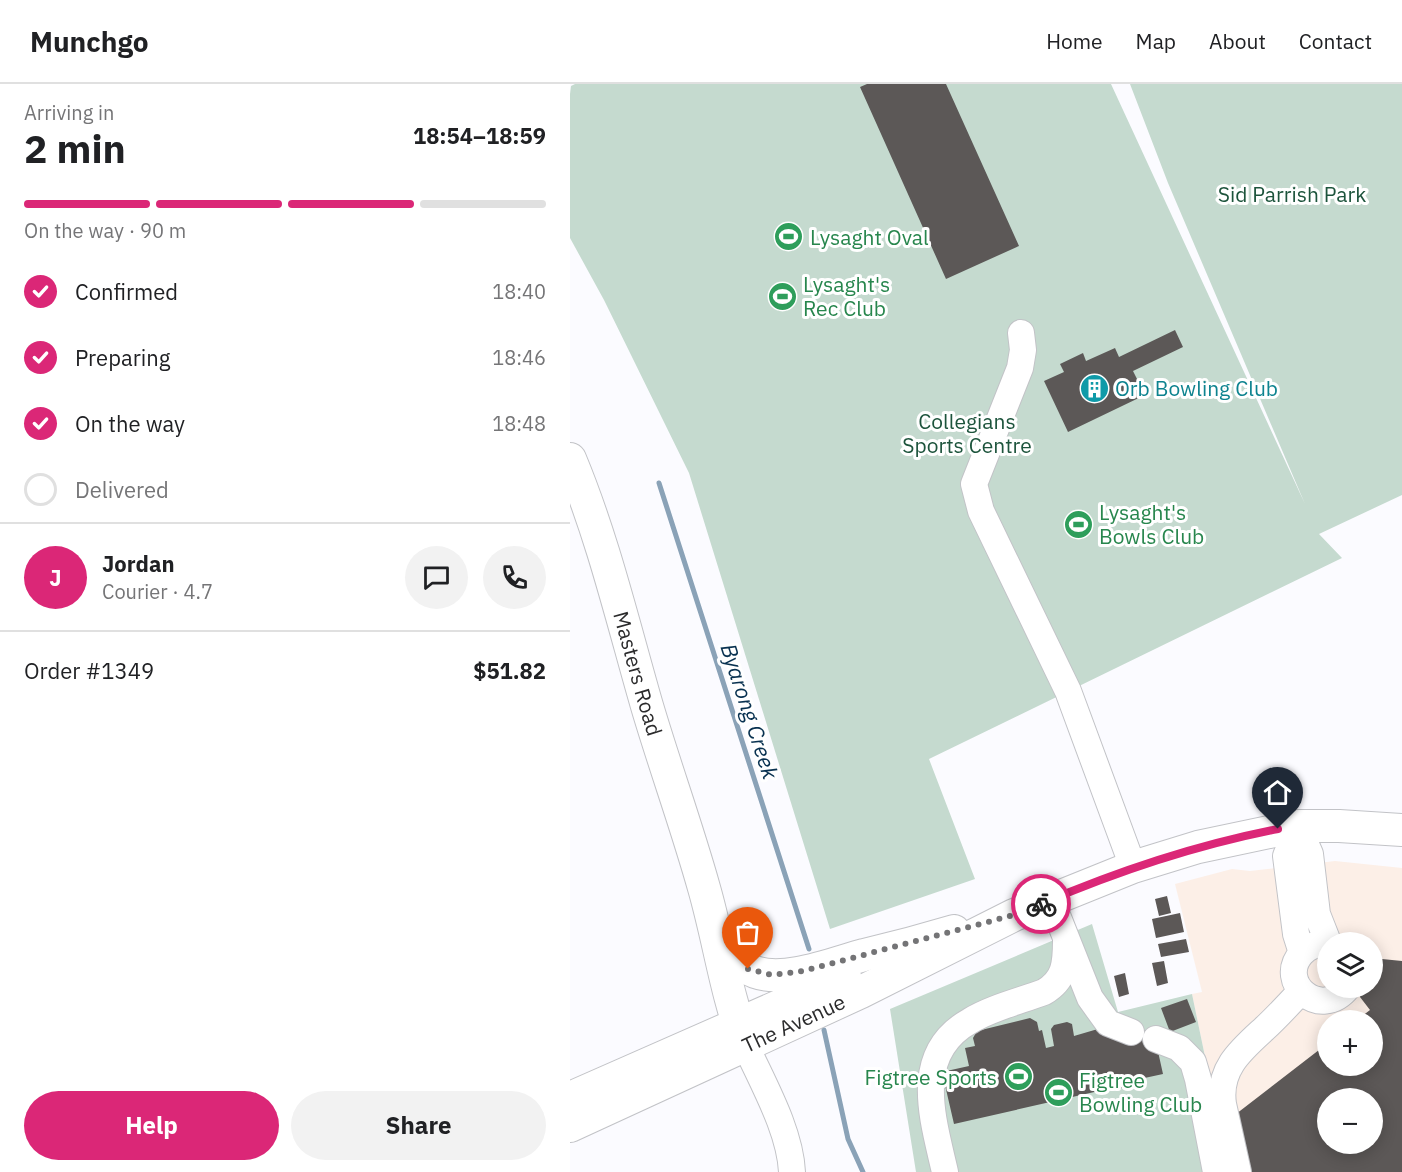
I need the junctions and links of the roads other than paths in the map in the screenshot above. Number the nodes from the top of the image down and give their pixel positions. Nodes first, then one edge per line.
1 (1022, 333) dead end
2 (570, 459) edge
3 (1298, 826) junction
4 (1402, 830) edge
5 (1133, 867) junction
6 (704, 888) junction
7 (1051, 900) junction
8 (1014, 915) junction
9 (1324, 932) edge
10 (1066, 940) junction
11 (1317, 945) edge
12 (1302, 953) junction
13 (1301, 991) junction
14 (1333, 998) edge
15 (1131, 1032) dead end
16 (741, 1035) junction
17 (1156, 1040) dead end
18 (570, 1098) edge
19 (570, 1126) edge
20 (792, 1172) edge
21 (945, 1172) edge
22 (1216, 1172) edge
23 (1238, 1172) edge

1 - 5 street
2 - 6 main road, Masters Road
3 - 4 main road, The Avenue
3 - 5 main road, The Avenue
3 - 9 street
3 - 12 street
5 - 7 main road, The Avenue
6 - 8 main road, Masters Road
6 - 16 main road, Masters Road
7 - 8 main road, The Avenue
7 - 10 street
8 - 16 main road, The Avenue
10 - 15 street
10 - 21 street
11 - 12 street
12 - 13 street
13 - 14 street
13 - 23 street
16 - 18 main road, The Avenue
16 - 19 main road, The Avenue
16 - 20 street
17 - 22 street

